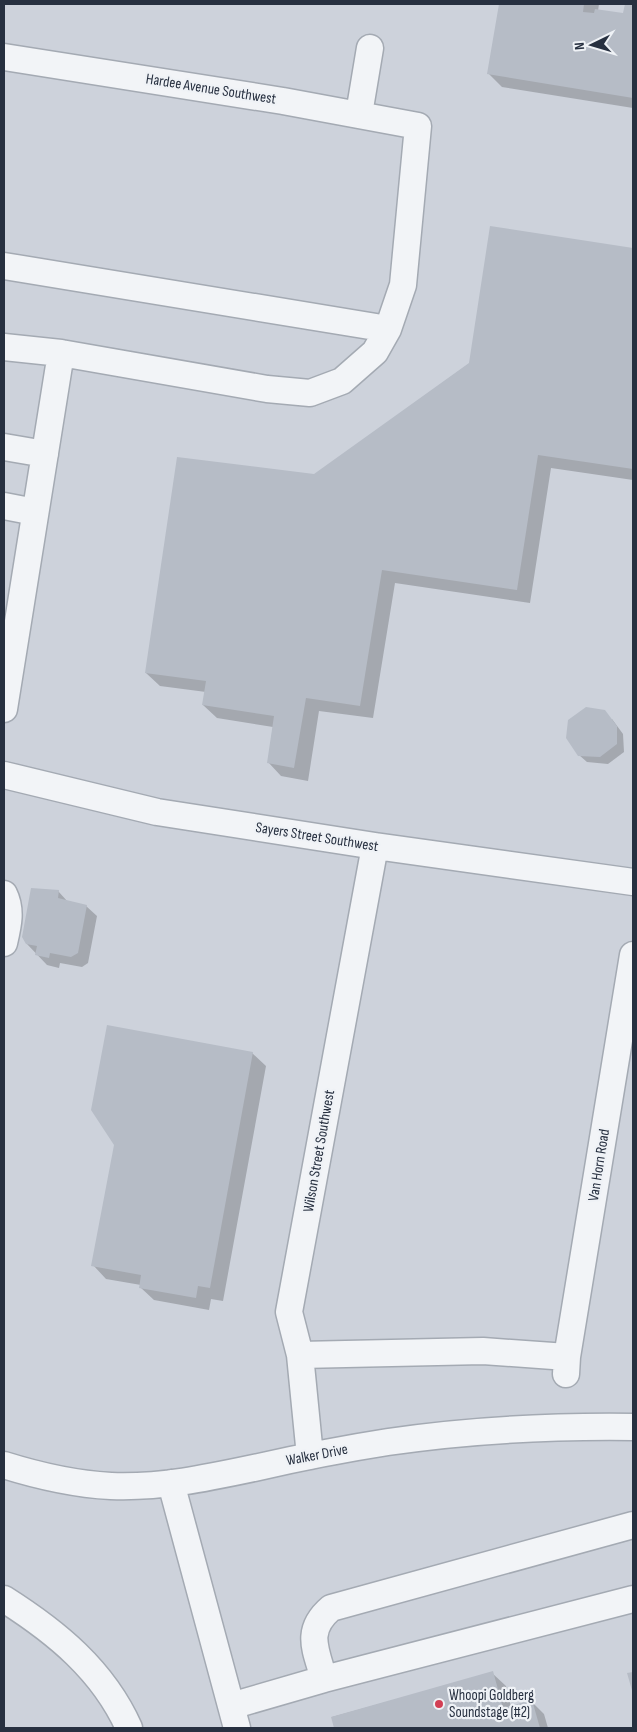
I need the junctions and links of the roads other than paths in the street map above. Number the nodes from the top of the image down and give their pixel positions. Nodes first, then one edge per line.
1 (370, 48) dead end
2 (4, 57) edge
3 (359, 114) junction
4 (4, 266) edge
5 (388, 329) junction
6 (4, 347) edge
7 (61, 353) junction
8 (4, 447) edge
9 (45, 454) junction
10 (4, 506) edge
11 (35, 512) junction
12 (4, 709) edge
13 (4, 775) edge
14 (375, 846) junction
15 (633, 882) edge
16 (4, 894) edge
17 (4, 943) edge
18 (633, 955) edge
19 (300, 1355) junction
20 (633, 1427) edge
21 (310, 1456) junction
22 (4, 1465) edge
23 (171, 1484) junction
24 (633, 1525) edge
25 (4, 1599) edge
26 (633, 1599) edge
27 (324, 1679) junction
28 (234, 1717) edge
29 (129, 1728) edge

1 - 3 street
2 - 3 street, Hardee Avenue Southwest
3 - 5 street, Hardee Avenue Southwest
4 - 5 street
5 - 7 street
6 - 7 street
7 - 9 street
8 - 9 street
9 - 11 street
10 - 11 street
11 - 12 street
13 - 14 street, Sayers Street Southwest
14 - 15 street, Sayers Street Southwest
14 - 19 street, Wilson Street Southwest
16 - 17 street
18 - 19 street, Van Horn Road
19 - 21 street, Wilson Street Southwest
20 - 21 street, Walker Drive
21 - 23 street, Walker Drive
22 - 23 street, Walker Drive
23 - 28 street
24 - 27 street
25 - 29 street
26 - 27 street
27 - 28 street

